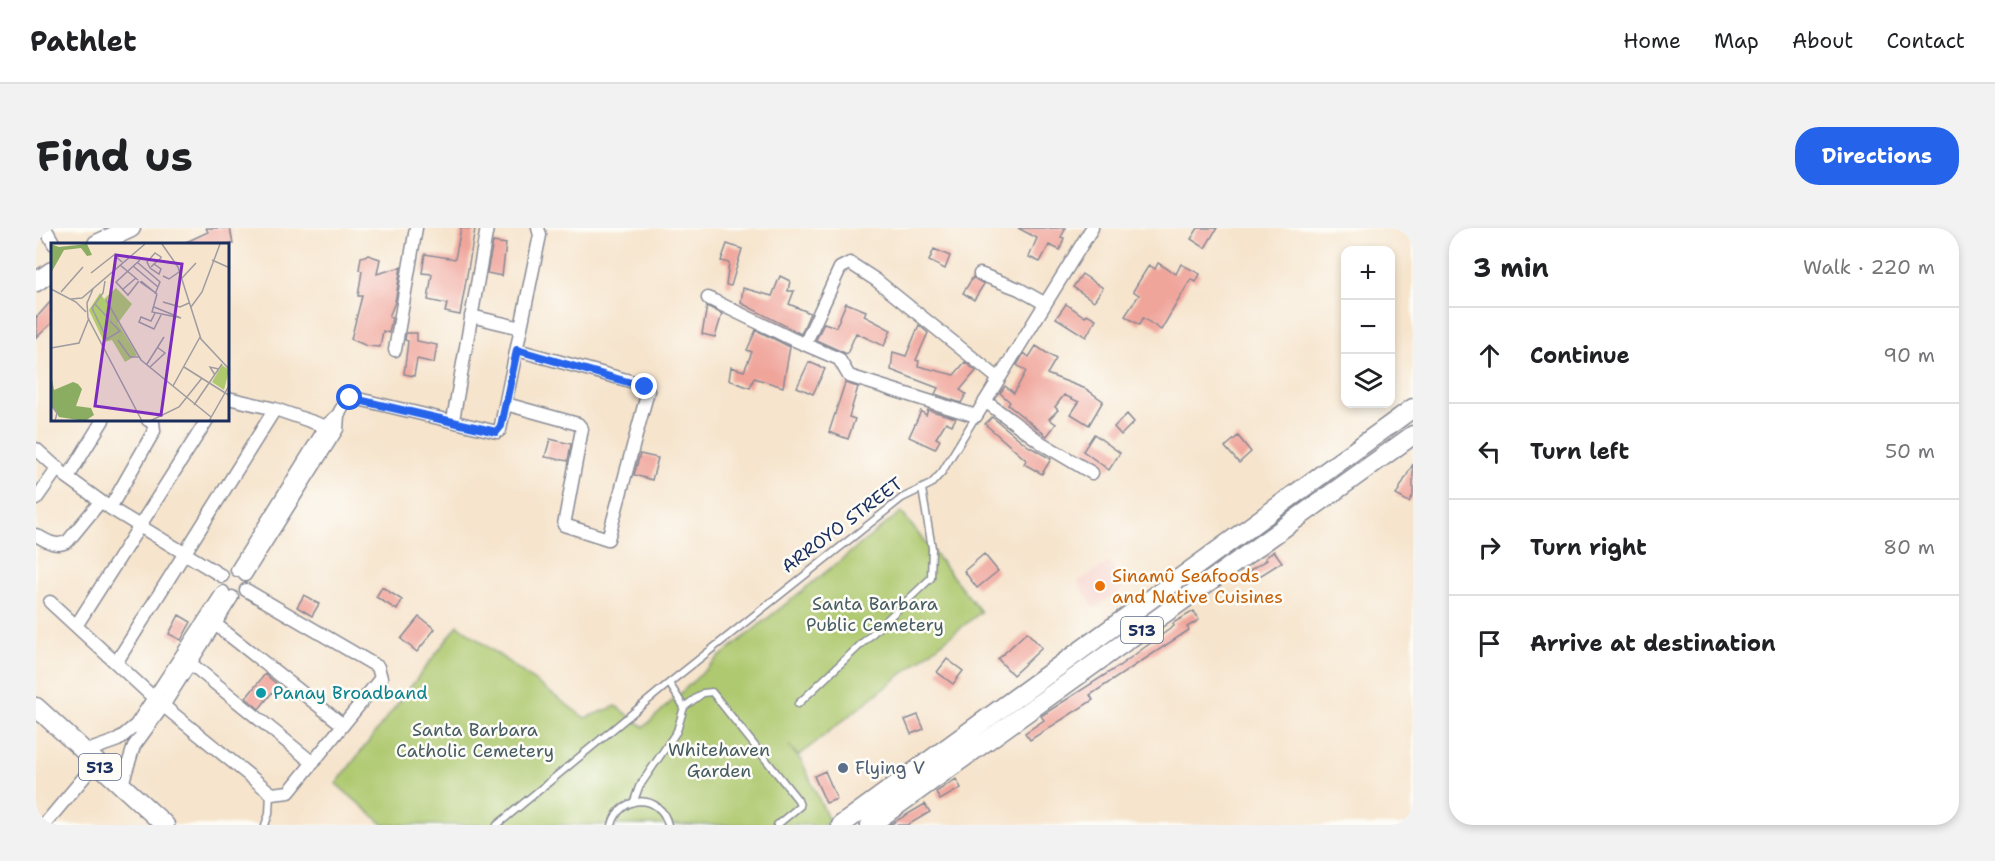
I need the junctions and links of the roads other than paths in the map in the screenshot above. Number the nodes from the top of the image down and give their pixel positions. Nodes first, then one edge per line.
1 (45, 228) edge
2 (130, 228) edge
3 (416, 228) edge
4 (487, 228) edge
5 (538, 228) edge
6 (1092, 228) edge
7 (53, 243) edge
8 (104, 243) edge
9 (51, 272) edge
10 (980, 274) dead end
11 (36, 282) edge
12 (708, 298) dead end
13 (1044, 303) junction
14 (471, 316) junction
15 (521, 328) junction
16 (805, 344) junction
17 (395, 350) dead end
18 (517, 350) junction
19 (999, 379) junction
20 (230, 398) edge
21 (985, 401) junction
22 (506, 404) junction
23 (275, 408) junction
24 (1413, 408) edge
25 (976, 416) junction
26 (453, 420) junction
27 (101, 422) edge
28 (153, 422) edge
29 (206, 422) edge
30 (331, 428) junction
31 (1413, 435) edge
32 (36, 448) edge
33 (63, 473) junction
34 (1092, 473) dead end
35 (922, 489) junction
36 (36, 499) edge
37 (105, 505) junction
38 (139, 527) junction
39 (36, 535) edge
40 (1227, 543) junction
41 (185, 553) junction
42 (1238, 561) junction
43 (241, 572) junction
44 (222, 576) junction
45 (246, 590) junction
46 (228, 594) junction
47 (50, 602) dead end
48 (215, 624) junction
49 (76, 626) junction
50 (116, 663) junction
51 (190, 663) junction
52 (669, 682) junction
53 (159, 702) junction
54 (798, 704) dead end
55 (36, 707) edge
56 (684, 707) junction
57 (344, 725) junction
58 (90, 758) junction
59 (313, 763) junction
60 (121, 787) junction
61 (270, 792) junction
62 (634, 801) junction
63 (614, 817) junction
64 (44, 825) edge
65 (165, 825) edge
66 (265, 825) edge
67 (497, 825) edge
68 (606, 825) edge
69 (612, 825) edge
70 (668, 825) edge
71 (777, 825) edge
72 (841, 825) edge
73 (870, 825) edge

1 - 7 street
2 - 8 main road
3 - 17 street
4 - 14 street
5 - 15 street
6 - 13 street, ARROYO STREET
9 - 11 main road
10 - 13 street
12 - 16 street
13 - 19 street, ARROYO STREET
14 - 15 street
14 - 26 street
15 - 18 street
16 - 19 street
16 - 25 street
18 - 22 street
18 - 22 street
19 - 21 street, ARROYO STREET
20 - 23 street
21 - 25 street, ARROYO STREET
21 - 34 street
22 - 26 street
23 - 30 street
23 - 41 street
24 - 40 main road, 513
25 - 35 lane, ARROYO STREET
26 - 30 street
27 - 33 street
28 - 37 street
29 - 38 street
30 - 43 street
31 - 42 main road, 513
32 - 33 street
33 - 36 street
33 - 37 street
35 - 52 lane, ARROYO STREET
35 - 54 lane
37 - 38 street
37 - 39 street
38 - 41 street
38 - 49 street
40 - 42 main road
40 - 72 main road, 513
41 - 44 street
41 - 50 street
42 - 73 main road, 513
43 - 44 street
43 - 45 street
44 - 46 street
45 - 46 street
45 - 57 street
46 - 48 street
46 - 53 street
47 - 49 street
48 - 51 street
48 - 57 street
49 - 50 street
50 - 53 street
51 - 53 street
51 - 59 street
52 - 56 lane
52 - 67 lane, ARROYO STREET
53 - 58 street
53 - 60 street
53 - 61 street
55 - 58 main road, 513
56 - 62 lane
56 - 71 lane
57 - 59 street
58 - 60 main road, 513
58 - 64 street
59 - 61 street
60 - 65 main road, 513
61 - 66 lane
62 - 63 lane
62 - 70 lane
63 - 68 lane
63 - 69 lane

